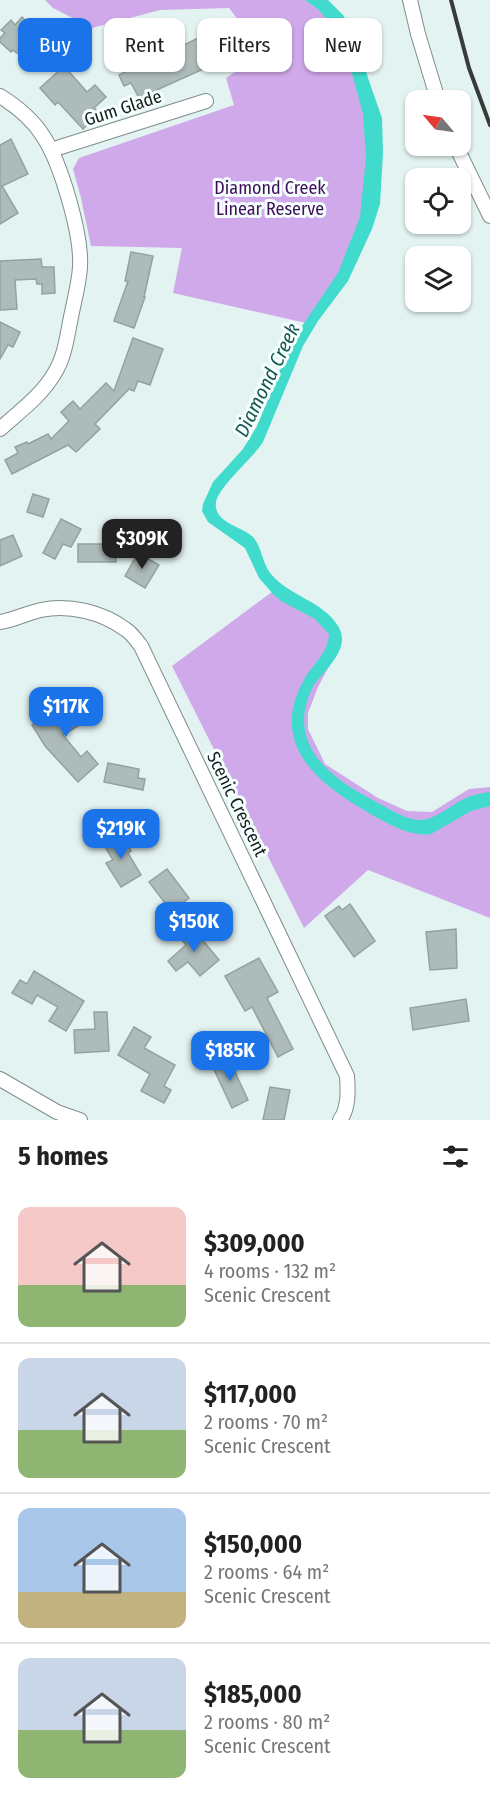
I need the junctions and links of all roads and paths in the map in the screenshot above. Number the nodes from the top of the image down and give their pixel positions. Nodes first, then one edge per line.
1 (410, 0) edge
2 (435, 90) edge
3 (0, 96) edge
4 (206, 101) dead end
5 (51, 150) junction
6 (461, 156) edge
7 (490, 216) edge
8 (0, 429) edge
9 (0, 622) edge
10 (0, 1079) edge
11 (80, 1120) edge
12 (340, 1120) edge

1 - 2 street
3 - 5 street
4 - 5 street, Gum Glade
5 - 8 street
6 - 7 street
9 - 12 street, Scenic Crescent
10 - 11 street

